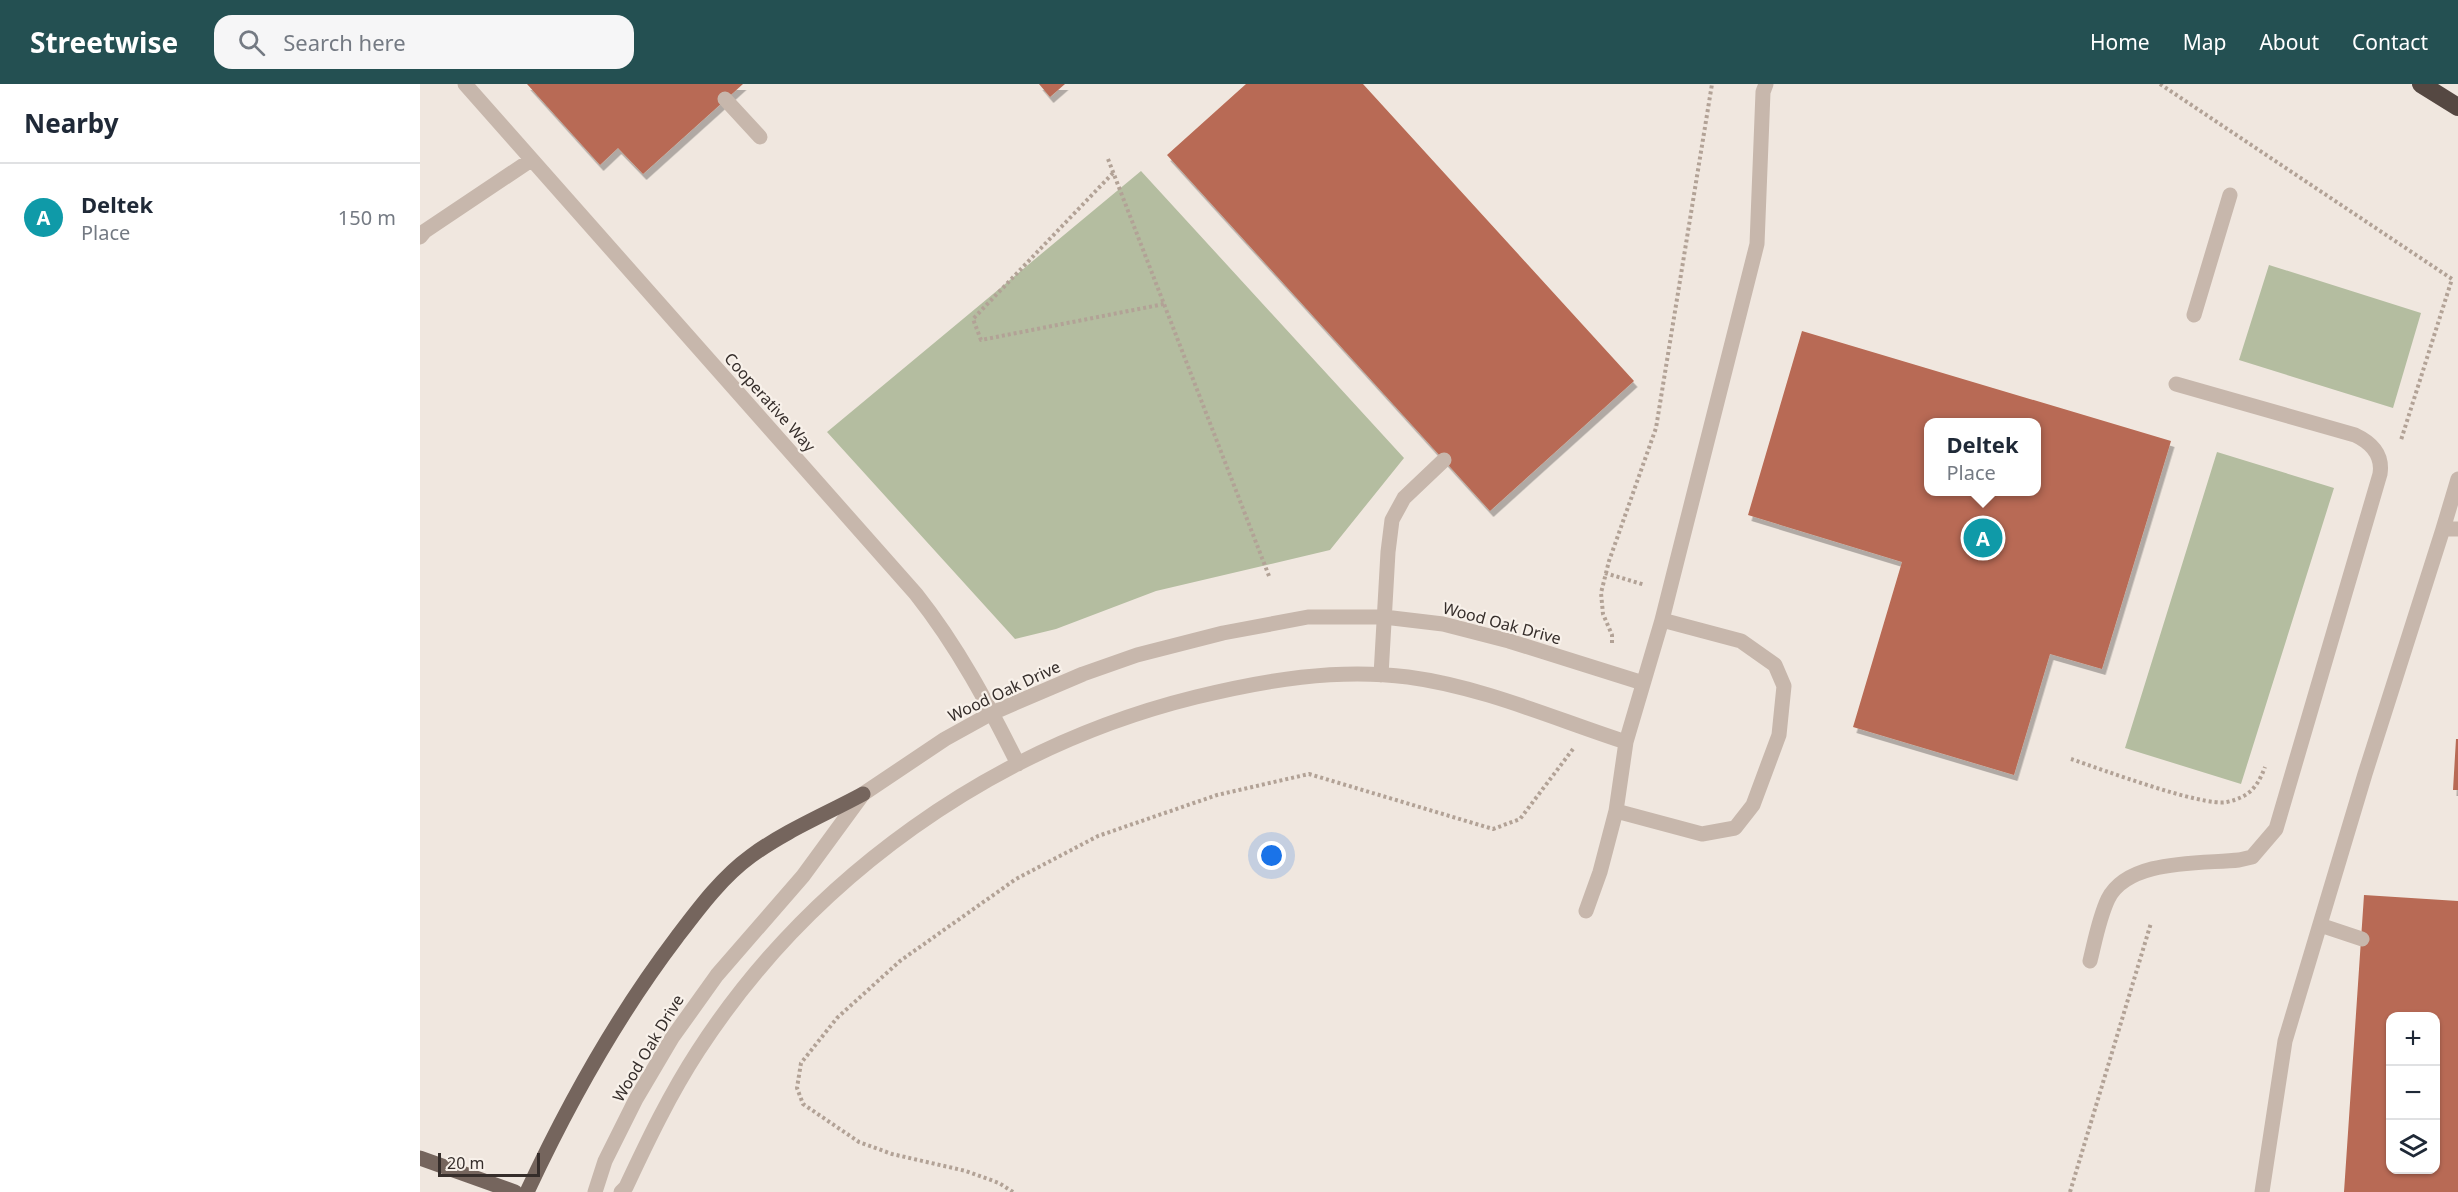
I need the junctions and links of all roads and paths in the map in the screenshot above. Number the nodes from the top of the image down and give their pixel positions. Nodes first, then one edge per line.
1 (465, 84) edge
2 (1712, 84) edge
3 (1766, 84) edge
4 (2160, 84) edge
5 (2421, 84) edge
6 (725, 99) dead end
7 (2458, 107) edge
8 (760, 137) dead end
9 (1108, 159) dead end
10 (531, 160) junction
11 (1113, 173) junction
12 (2230, 195) dead end
13 (420, 237) edge
14 (2452, 279) junction
15 (2458, 283) edge
16 (1164, 304) junction
17 (2194, 315) dead end
18 (2176, 384) dead end
19 (2401, 440) dead end
20 (1444, 460) dead end
21 (2458, 479) edge
22 (2450, 529) edge
23 (1605, 573) junction
24 (1269, 576) dead end
25 (1669, 592) junction
26 (1384, 617) junction
27 (1662, 620) junction
28 (1612, 643) dead end
29 (1381, 675) junction
30 (1643, 683) junction
31 (992, 713) junction
32 (1626, 742) junction
33 (1573, 749) dead end
34 (2269, 758) dead end
35 (2071, 759) dead end
36 (1018, 764) junction
37 (863, 794) junction
38 (1616, 811) junction
39 (1586, 911) dead end
40 (2151, 923) dead end
41 (2320, 925) junction
42 (2362, 939) dead end
43 (2090, 961) dead end
44 (420, 1158) edge
45 (515, 1192) edge
46 (528, 1192) edge
47 (595, 1192) edge
48 (621, 1192) edge
49 (1013, 1192) edge
50 (2070, 1192) edge
51 (2262, 1192) edge

1 - 10 street, Cooperative Way
2 - 23 path
3 - 25 street
4 - 14 path
5 - 7 highway
6 - 8 street
9 - 11 path
10 - 13 street
10 - 31 street, Cooperative Way
11 - 16 path
11 - 16 path
12 - 17 street
14 - 15 path
14 - 19 path
16 - 24 path
18 - 43 street
20 - 26 street
21 - 22 street
22 - 41 street
23 - 25 path
23 - 28 path
25 - 27 street
26 - 29 street
26 - 30 street, Wood Oak Drive
26 - 31 street, Wood Oak Drive
27 - 30 street
27 - 38 street
29 - 32 street
29 - 36 street
30 - 32 street
31 - 36 street, Cooperative Way
31 - 37 street, Wood Oak Drive
32 - 38 street
33 - 49 path
34 - 35 path
36 - 48 street
37 - 46 main road
37 - 47 street, Wood Oak Drive
38 - 39 street
40 - 50 path
41 - 42 street
41 - 51 street
44 - 45 main road

